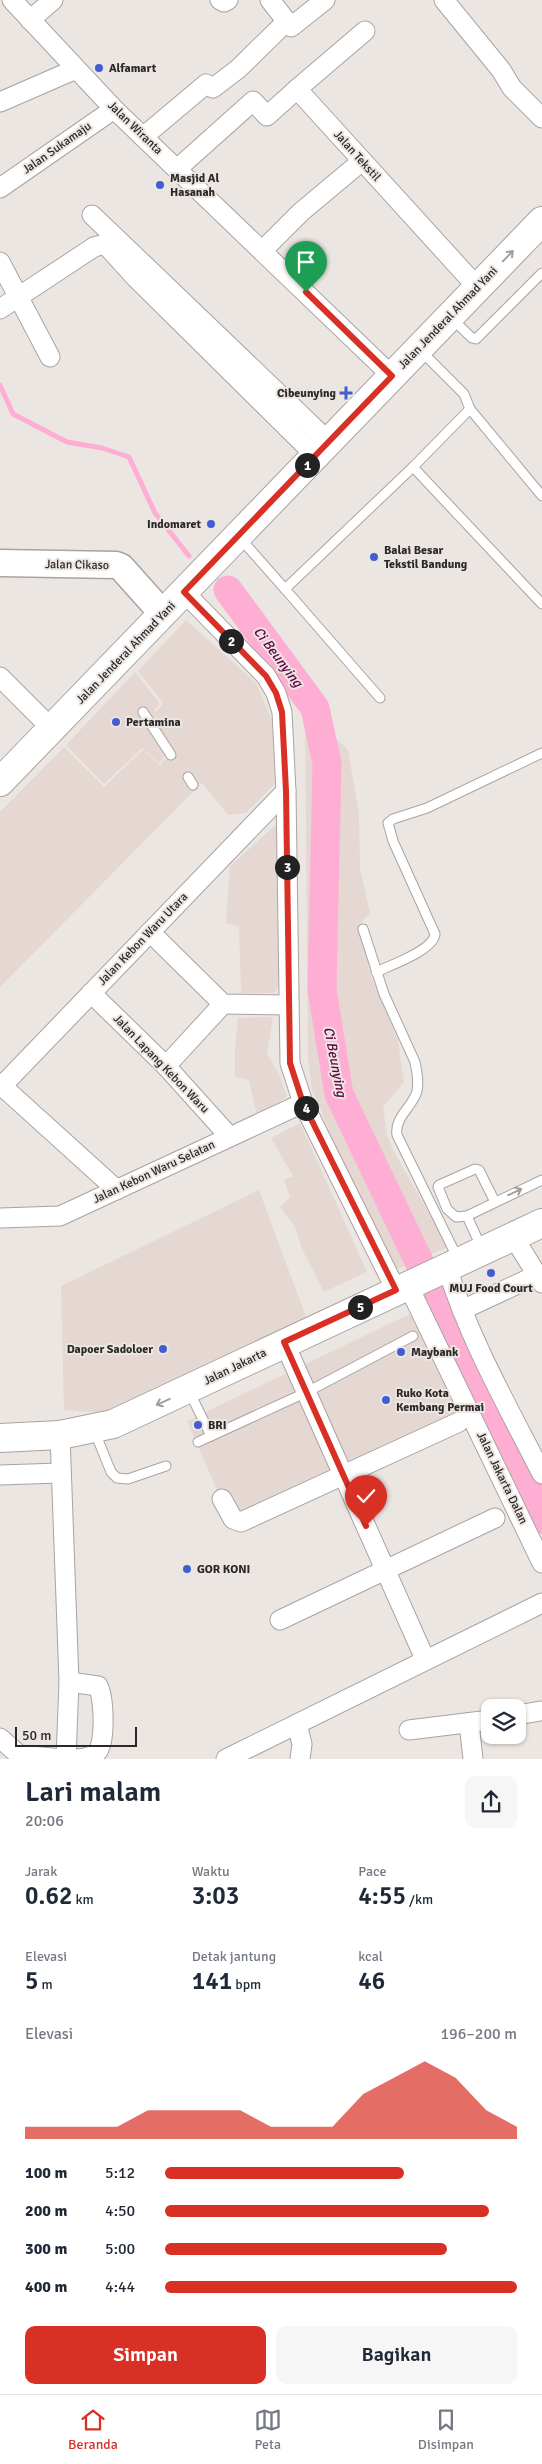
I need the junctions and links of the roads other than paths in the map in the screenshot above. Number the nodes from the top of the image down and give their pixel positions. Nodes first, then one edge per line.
1 (12, 0) edge
2 (53, 0) edge
3 (220, 0) edge
4 (228, 0) edge
5 (270, 0) edge
6 (326, 0) edge
7 (444, 0) edge
8 (30, 20) junction
9 (286, 21) junction
10 (365, 31) dead end
11 (76, 69) junction
12 (297, 89) junction
13 (0, 102) edge
14 (114, 109) junction
15 (542, 118) edge
16 (143, 137) junction
17 (362, 161) junction
18 (177, 169) junction
19 (0, 188) edge
20 (92, 214) dead end
21 (542, 222) edge
22 (262, 251) junction
23 (0, 262) edge
24 (542, 273) edge
25 (478, 288) junction
26 (19, 297) junction
27 (0, 309) edge
28 (450, 316) junction
29 (419, 348) junction
30 (50, 357) dead end
31 (392, 376) junction
32 (470, 409) junction
33 (323, 449) junction
34 (413, 467) junction
35 (542, 496) edge
36 (239, 536) junction
37 (0, 563) edge
38 (285, 589) junction
39 (184, 592) junction
40 (542, 604) edge
41 (163, 614) junction
42 (0, 677) edge
43 (380, 698) dead end
44 (144, 712) dead end
45 (52, 729) junction
46 (542, 753) edge
47 (170, 755) dead end
48 (0, 781) edge
49 (286, 791) junction
50 (363, 929) dead end
51 (150, 932) junction
52 (376, 972) junction
53 (91, 993) junction
54 (223, 1004) junction
55 (289, 1006) junction
56 (166, 1066) junction
57 (1, 1087) edge
58 (303, 1103) junction
59 (229, 1136) junction
60 (542, 1180) edge
61 (116, 1190) junction
62 (495, 1202) junction
63 (467, 1216) junction
64 (0, 1218) edge
65 (542, 1223) edge
66 (513, 1236) junction
67 (458, 1262) junction
68 (539, 1279) edge
69 (405, 1286) junction
70 (462, 1310) junction
71 (413, 1336) dead end
72 (284, 1342) junction
73 (188, 1390) junction
74 (306, 1392) junction
75 (459, 1422) dead end
76 (94, 1430) junction
77 (60, 1435) junction
78 (211, 1436) junction
79 (0, 1438) edge
80 (198, 1442) dead end
81 (166, 1466) dead end
82 (60, 1472) junction
83 (542, 1474) edge
84 (0, 1475) edge
85 (343, 1475) junction
86 (222, 1499) dead end
87 (494, 1518) dead end
88 (542, 1563) edge
89 (385, 1570) junction
90 (542, 1603) edge
91 (280, 1620) dead end
92 (425, 1659) junction
93 (69, 1682) junction
94 (540, 1711) dead end
95 (526, 1714) edge
96 (481, 1721) edge
97 (469, 1723) junction
98 (297, 1724) junction
99 (409, 1730) dead end
100 (0, 1738) edge
101 (64, 1759) edge
102 (71, 1759) edge
103 (226, 1759) edge
104 (300, 1759) edge
105 (473, 1759) edge

1 - 8 street, Jalan Wiranta
2 - 8 street
3 - 4 street
5 - 9 street
6 - 9 street
7 - 15 street
8 - 11 street, Jalan Wiranta
9 - 16 street
10 - 12 street
11 - 13 street
11 - 14 street, Jalan Wiranta
12 - 17 street, Jalan Tekstil
12 - 18 street
14 - 16 street, Jalan Wiranta
14 - 19 street, Jalan Sukamaju
16 - 18 street, Jalan Wiranta
17 - 22 street
17 - 25 street, Jalan Tekstil
18 - 22 street, Jalan Wiranta
20 - 33 street
25 -> 21 main road, Jalan Jenderal Ahmad Yani
22 - 31 street, Jalan Wiranta
23 - 26 street
24 - 28 lane
25 - 28 main road, Jalan Jenderal Ahmad Yani
26 - 27 street
26 - 30 street
26 - 33 street
28 - 29 main road, Jalan Jenderal Ahmad Yani
29 - 31 main road, Jalan Jenderal Ahmad Yani
29 - 32 lane
31 - 33 main road, Jalan Jenderal Ahmad Yani
32 - 34 lane
32 - 35 lane
33 - 36 main road, Jalan Jenderal Ahmad Yani
34 - 38 lane
34 - 40 lane
36 - 38 lane
36 - 39 main road, Jalan Jenderal Ahmad Yani
37 - 41 street, Jalan Cikaso
38 - 43 lane
39 - 41 main road, Jalan Jenderal Ahmad Yani
39 - 49 street, Jalan Jakarta Dalan
41 - 45 main road, Jalan Jenderal Ahmad Yani
42 - 45 street
44 - 47 lane
45 - 48 main road, Jalan Jenderal Ahmad Yani
46 - 52 lane
49 - 51 street, Jalan Kebon Waru Utara
49 - 55 street, Jalan Jakarta Dalan
50 - 52 lane
51 - 53 street, Jalan Kebon Waru Utara
51 - 54 street
52 - 67 lane
53 - 56 street, Jalan Lapang Kebon Waru
53 - 57 street, Jalan Kebon Waru Utara
54 - 55 street
54 - 56 street
55 - 58 street, Jalan Jakarta Dalan
56 - 59 street, Jalan Lapang Kebon Waru
57 - 61 street
58 - 59 street, Jalan Kebon Waru Selatan
58 - 69 street, Jalan Jakarta Dalan
59 - 61 street, Jalan Kebon Waru Selatan
62 -> 60 lane
61 - 64 street, Jalan Kebon Waru Selatan
62 - 63 lane
62 - 63 lane
63 - 67 lane
65 - 66 main road, Jalan Jakarta
66 - 67 main road, Jalan Jakarta
66 - 68 street
67 - 69 main road, Jalan Jakarta
67 - 70 street
68 - 70 street
69 - 72 main road, Jalan Jakarta
69 - 88 street, Jalan Jakarta Dalan
70 - 83 street
71 - 74 lane
72 - 73 main road, Jalan Jakarta
72 - 74 street
73 -> 76 main road, Jalan Jakarta
73 - 78 lane
74 - 78 lane
74 - 85 street
75 - 85 street
76 - 77 main road, Jalan Jakarta
76 - 81 lane
77 - 79 main road, Jalan Jakarta
77 - 82 street
78 - 80 lane
82 - 84 street
82 - 93 street
85 - 86 street
85 - 89 street
87 - 89 street
89 - 91 street
89 - 92 street
90 - 92 street
92 - 98 street
93 - 101 street
93 - 102 street
94 - 95 street
96 - 97 street
97 - 99 street
97 - 105 street
98 - 103 street
98 - 104 street
100 - 101 street

